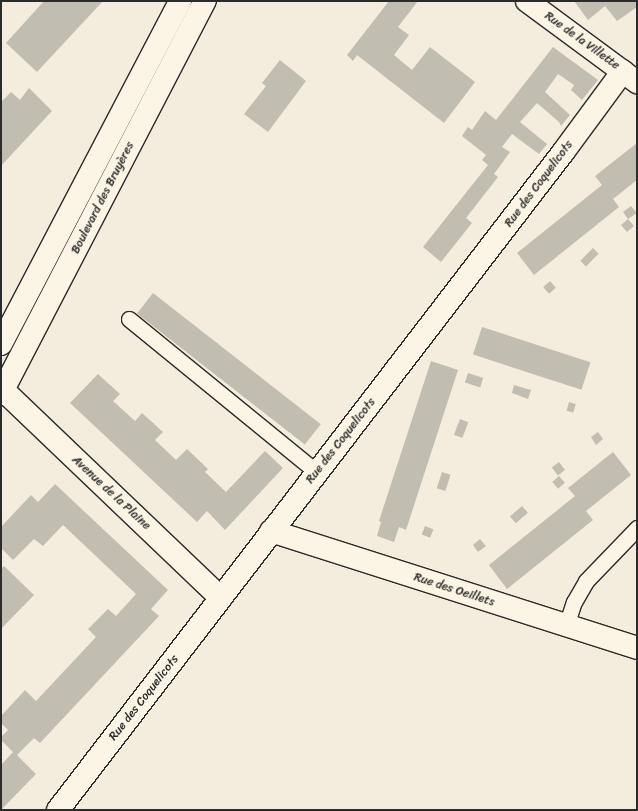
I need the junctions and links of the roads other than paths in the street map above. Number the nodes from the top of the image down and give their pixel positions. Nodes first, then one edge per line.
1 (180, 1) edge
2 (205, 1) edge
3 (527, 1) edge
4 (630, 76) edge
5 (129, 319) dead end
6 (1, 344) edge
7 (2, 391) edge
8 (318, 473) junction
9 (637, 528) edge
10 (271, 531) junction
11 (221, 598) junction
12 (566, 626) junction
13 (637, 648) edge
14 (58, 810) edge

1 - 6 street, Boulevard des Bruyères
2 - 7 street, Boulevard des Bruyères
3 - 4 street, Rue de la Villette
4 - 8 street, Rue des Coquelicots
5 - 8 lane
7 - 11 street, Avenue de la Plaine
8 - 10 street, Rue des Coquelicots
9 - 12 lane
10 - 11 street, Rue des Coquelicots
10 - 12 street, Rue des Oeillets
11 - 14 street, Rue des Coquelicots
12 - 13 street, Rue des Oeillets

